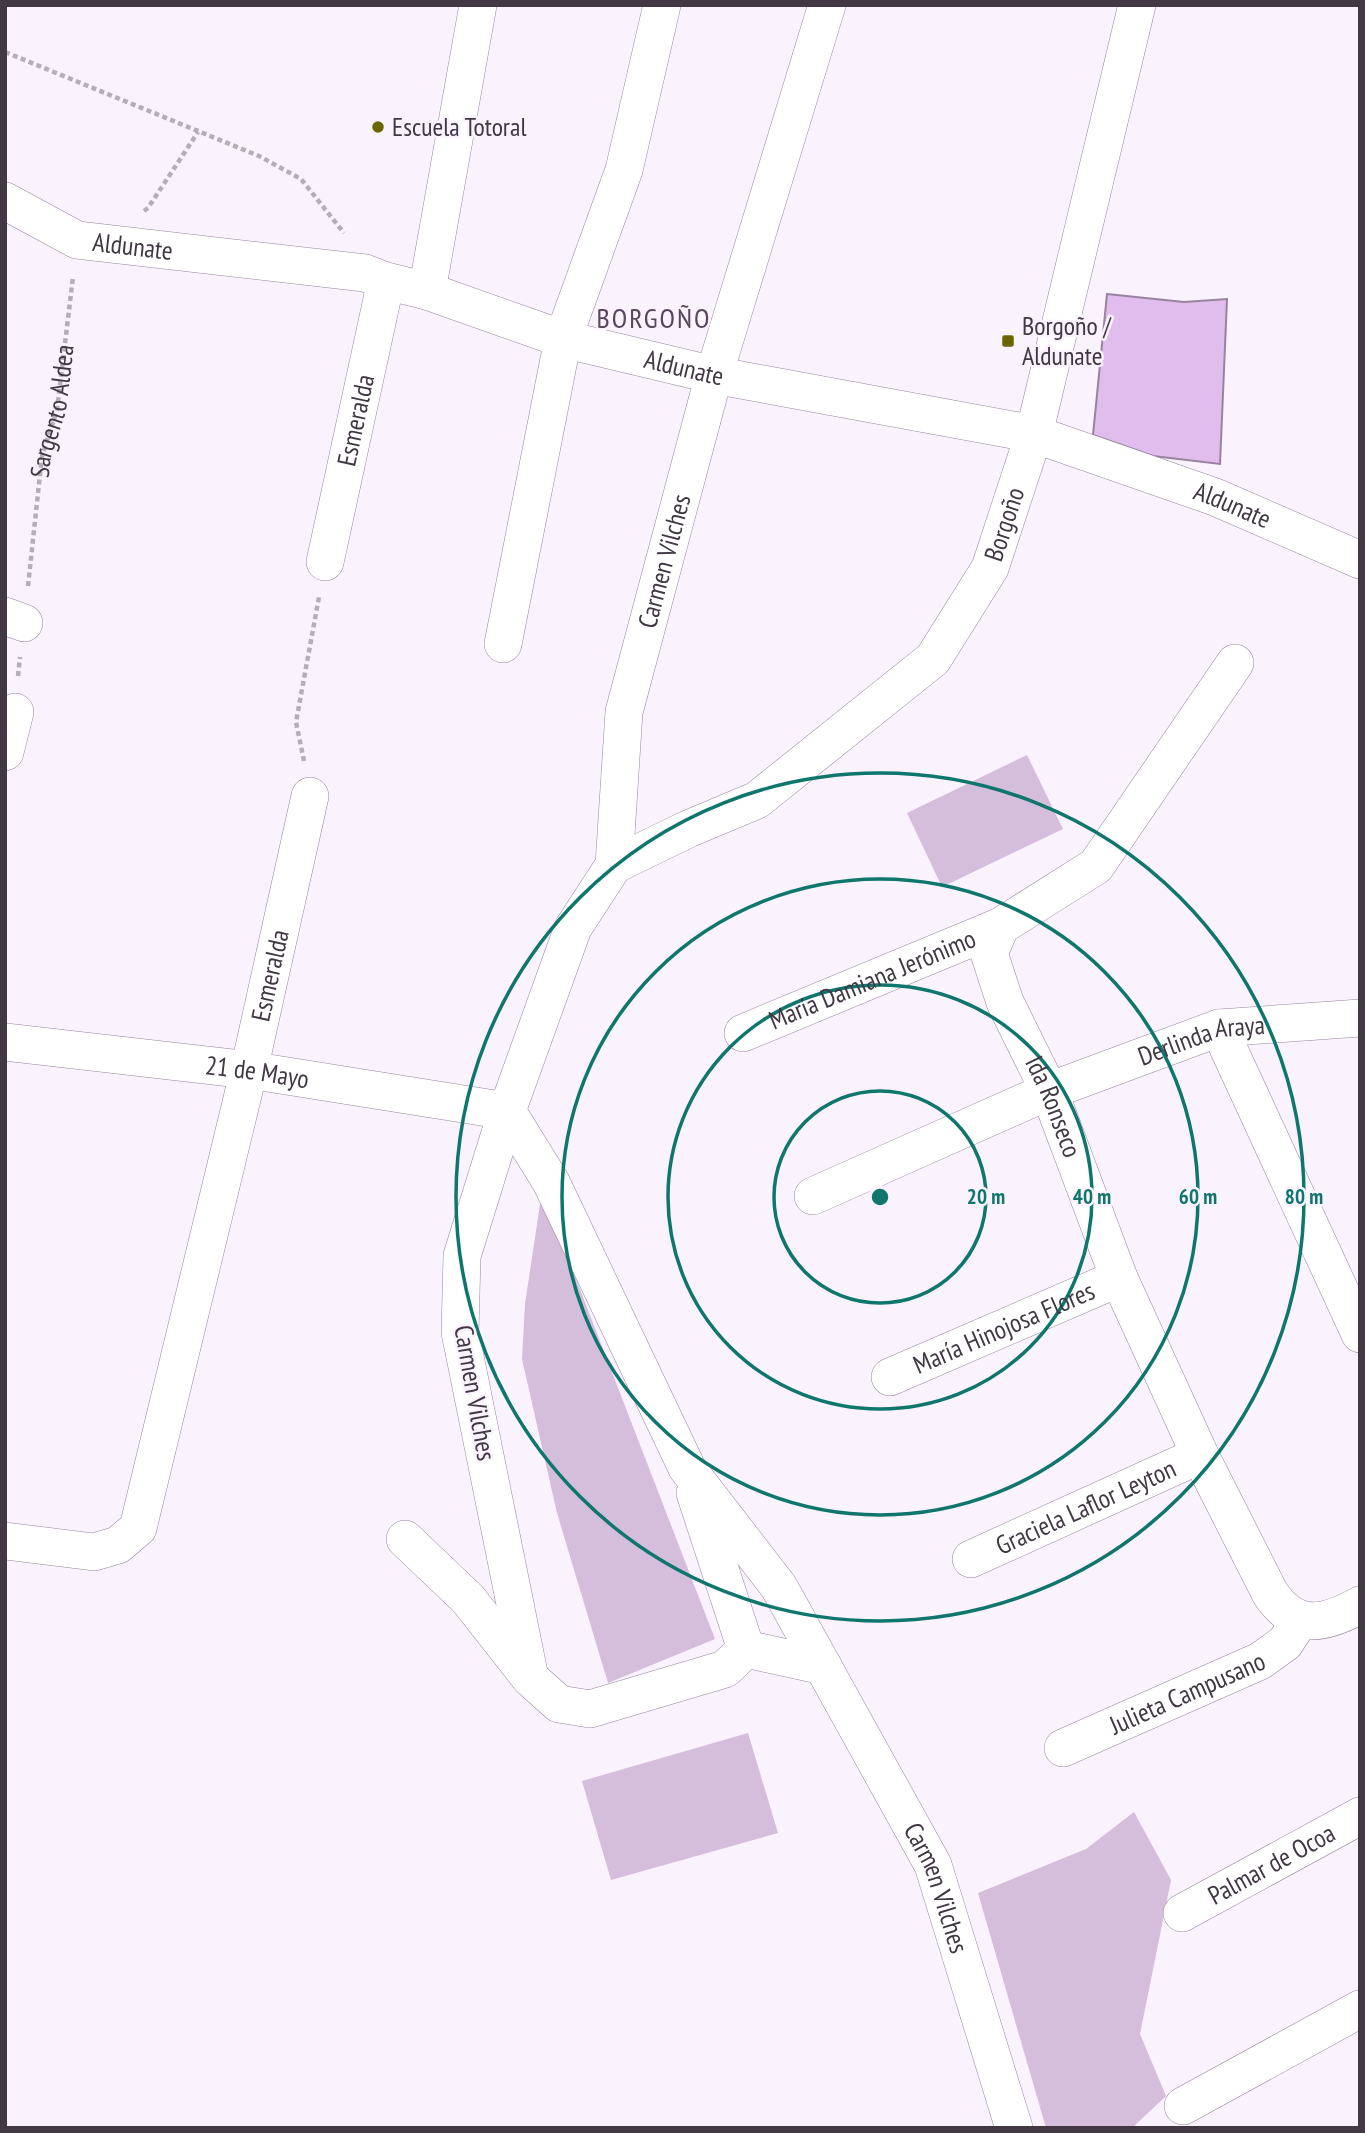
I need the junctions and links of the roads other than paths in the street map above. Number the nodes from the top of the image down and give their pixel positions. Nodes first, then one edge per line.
1 (478, 5) edge
2 (662, 5) edge
3 (827, 5) edge
4 (1137, 5) edge
5 (5, 201) edge
6 (386, 281) junction
7 (427, 290) junction
8 (563, 338) junction
9 (714, 375) junction
10 (1034, 434) junction
11 (1360, 560) edge
12 (325, 562) road end
13 (503, 644) dead end
14 (1236, 663) dead end
15 (15, 712) road end
16 (5, 752) edge
17 (310, 796) road end
18 (614, 865) junction
19 (1001, 926) junction
20 (1360, 1018) edge
21 (1219, 1028) junction
22 (743, 1033) dead end
23 (5, 1042) edge
24 (249, 1070) junction
25 (1049, 1091) junction
26 (507, 1111) junction
27 (813, 1195) dead end
28 (1119, 1278) junction
29 (1360, 1334) edge
30 (890, 1377) dead end
31 (1200, 1455) junction
32 (687, 1468) junction
33 (405, 1539) dead end
34 (5, 1541) edge
35 (971, 1559) dead end
36 (1360, 1605) edge
37 (1300, 1620) junction
38 (746, 1648) junction
39 (823, 1666) junction
40 (530, 1678) junction
41 (1063, 1748) dead end
42 (1360, 1816) edge
43 (1182, 1913) dead end
44 (1360, 2009) edge
45 (1183, 2106) dead end
46 (1014, 2128) edge

1 - 7 street
2 - 8 street
3 - 9 street, Carmen Vilches
4 - 10 street, Borgoño
5 - 6 street, Aldunate
6 - 7 street, Aldunate
6 - 12 street, Esmeralda
7 - 8 street, Aldunate
8 - 9 street, Aldunate
8 - 13 street
9 - 10 street, Aldunate
9 - 18 street, Carmen Vilches
10 - 11 street, Aldunate
10 - 18 street, Borgoño
14 - 19 street
15 - 16 street
17 - 24 street, Esmeralda
18 - 26 street, Carmen Vilches
19 - 22 street, María Damiana Jerónimo
19 - 25 street, Ida Ronseco
20 - 21 street, Derlinda Araya
21 - 25 street, Derlinda Araya
21 - 29 street
23 - 24 street, 21 de Mayo
24 - 26 street, 21 de Mayo
24 - 34 street, Esmeralda
25 - 27 street, Derlinda Araya
25 - 28 street, Ida Ronseco
26 - 32 street, Carmen Vilches
26 - 40 street, Carmen Vilches
28 - 30 street, María Hinojosa Flores
28 - 31 street, Ida Ronseco
31 - 35 street, Graciela Laflor Leyton
31 - 37 street, Ida Ronseco
32 - 38 street, Carmen Vilches
32 - 39 street, Carmen Vilches
33 - 40 street
36 - 37 street
37 - 41 street, Julieta Campusano
38 - 39 street
38 - 40 street
39 - 46 street, Carmen Vilches
42 - 43 street, Palmar de Ocoa
44 - 45 street

